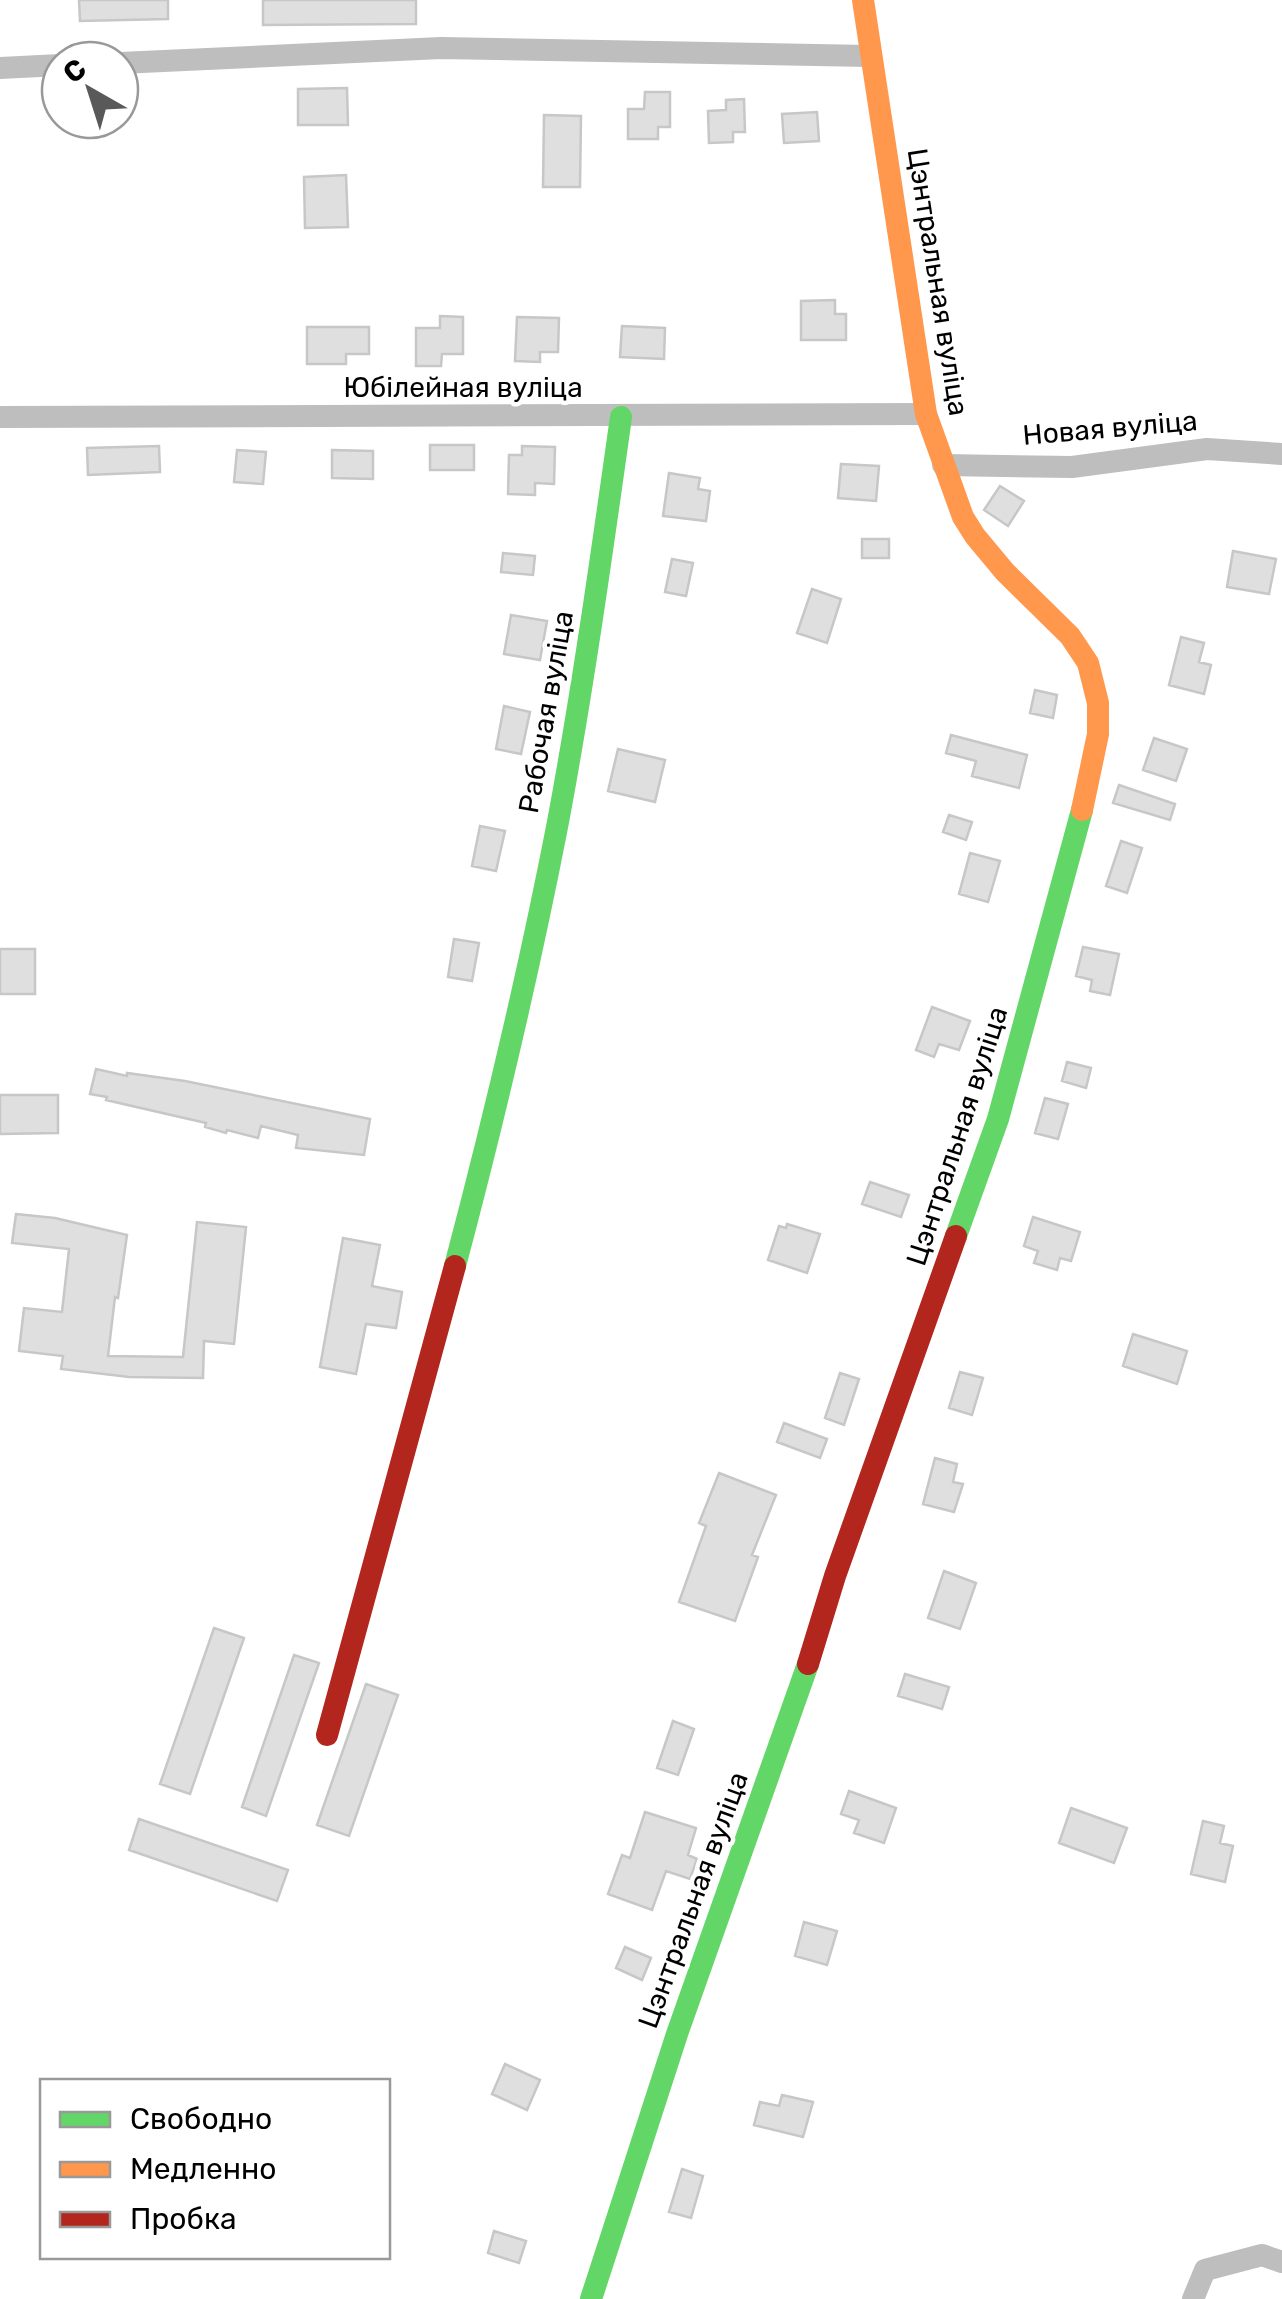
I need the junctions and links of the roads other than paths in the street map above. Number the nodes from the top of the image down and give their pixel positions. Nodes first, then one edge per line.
1 (864, 0) edge
2 (870, 56) junction
3 (140, 62) edge
4 (40, 67) edge
5 (0, 68) edge
6 (926, 414) junction
7 (621, 416) junction
8 (0, 417) edge
9 (1282, 454) edge
10 (943, 465) junction
11 (327, 1735) dead end
12 (1282, 2262) edge
13 (591, 2299) edge
14 (1192, 2299) edge

1 - 2 street, Цэнтральная вуліца
2 - 3 street
2 - 6 street, Цэнтральная вуліца
4 - 5 street
6 - 7 street, Юбілейная вуліца
6 - 10 street, Цэнтральная вуліца
7 - 8 street, Юбілейная вуліца
7 - 11 street, Рабочая вуліца
9 - 10 street, Новая вуліца
10 - 13 street, Цэнтральная вуліца
12 - 14 street

